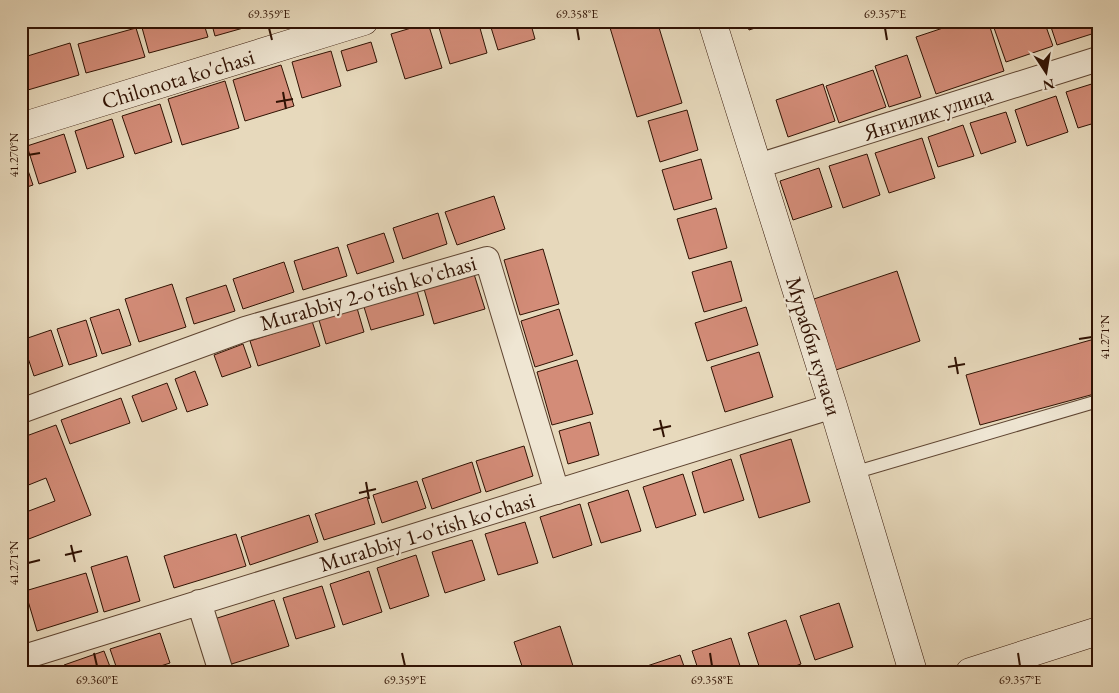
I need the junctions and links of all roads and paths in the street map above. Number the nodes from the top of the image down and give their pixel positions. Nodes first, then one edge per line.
1 (364, 21) edge
2 (712, 21) edge
3 (1098, 59) edge
4 (21, 127) edge
5 (758, 166) junction
6 (1098, 401) edge
7 (833, 406) junction
8 (21, 411) edge
9 (853, 473) junction
10 (557, 492) junction
11 (199, 602) junction
12 (1098, 631) edge
13 (21, 658) edge
14 (220, 672) edge
15 (914, 672) edge
16 (970, 672) edge

1 - 4 street, Chilonota ko'chasi
2 - 5 street, Мурабби кучаси
3 - 5 street, Янгилик улица
5 - 7 street, Мурабби кучаси
6 - 9 lane
7 - 9 street, Мурабби кучаси
7 - 10 street, Murabbiy 1-o'tish ko'chasi
8 - 10 street, Murabbiy 2-o'tish ko'chasi
9 - 15 street, Мурабби кучаси
10 - 11 street, Murabbiy 1-o'tish ko'chasi
11 - 13 street, Murabbiy 1-o'tish ko'chasi
11 - 14 street
12 - 16 street

